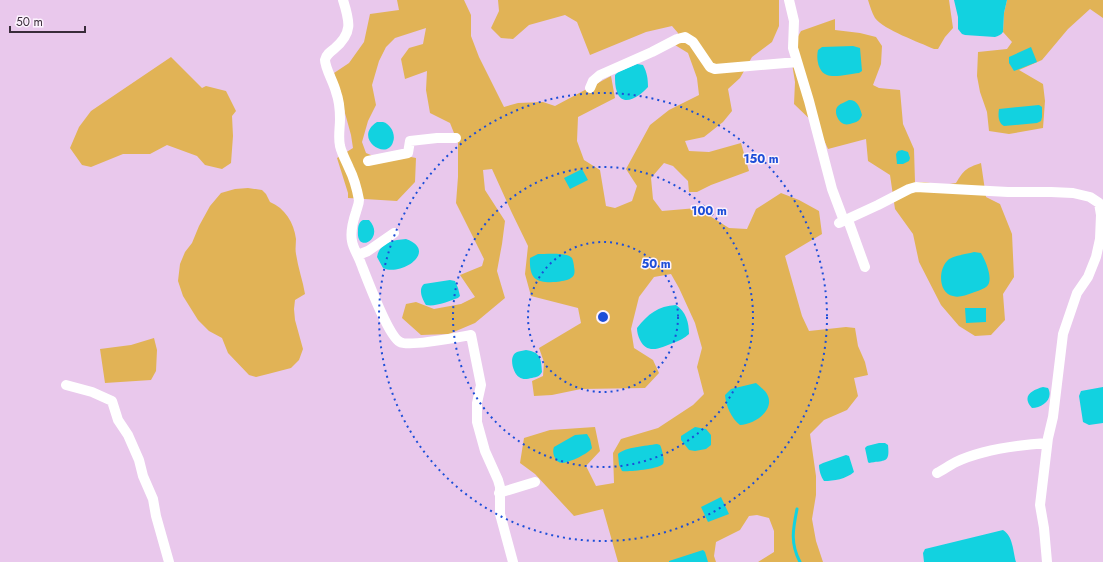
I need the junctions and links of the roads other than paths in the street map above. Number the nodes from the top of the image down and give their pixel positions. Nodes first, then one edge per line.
1 (343, 0) edge
2 (789, 0) edge
3 (797, 62) junction
4 (590, 88) dead end
5 (456, 138) dead end
6 (368, 161) dead end
7 (1101, 199) edge
8 (843, 221) junction
9 (394, 233) dead end
10 (358, 255) junction
11 (865, 267) dead end
12 (66, 385) dead end
13 (1047, 443) junction
14 (937, 474) dead end
15 (535, 482) dead end
16 (499, 493) junction
17 (169, 562) edge
18 (513, 562) edge
19 (1047, 562) edge

1 - 10 street
2 - 3 street
3 - 4 street
3 - 8 street
5 - 6 street
7 - 8 street
7 - 13 street
8 - 11 street
9 - 10 street
10 - 16 street
12 - 17 street
13 - 14 street
13 - 19 street
15 - 16 street
16 - 18 street

